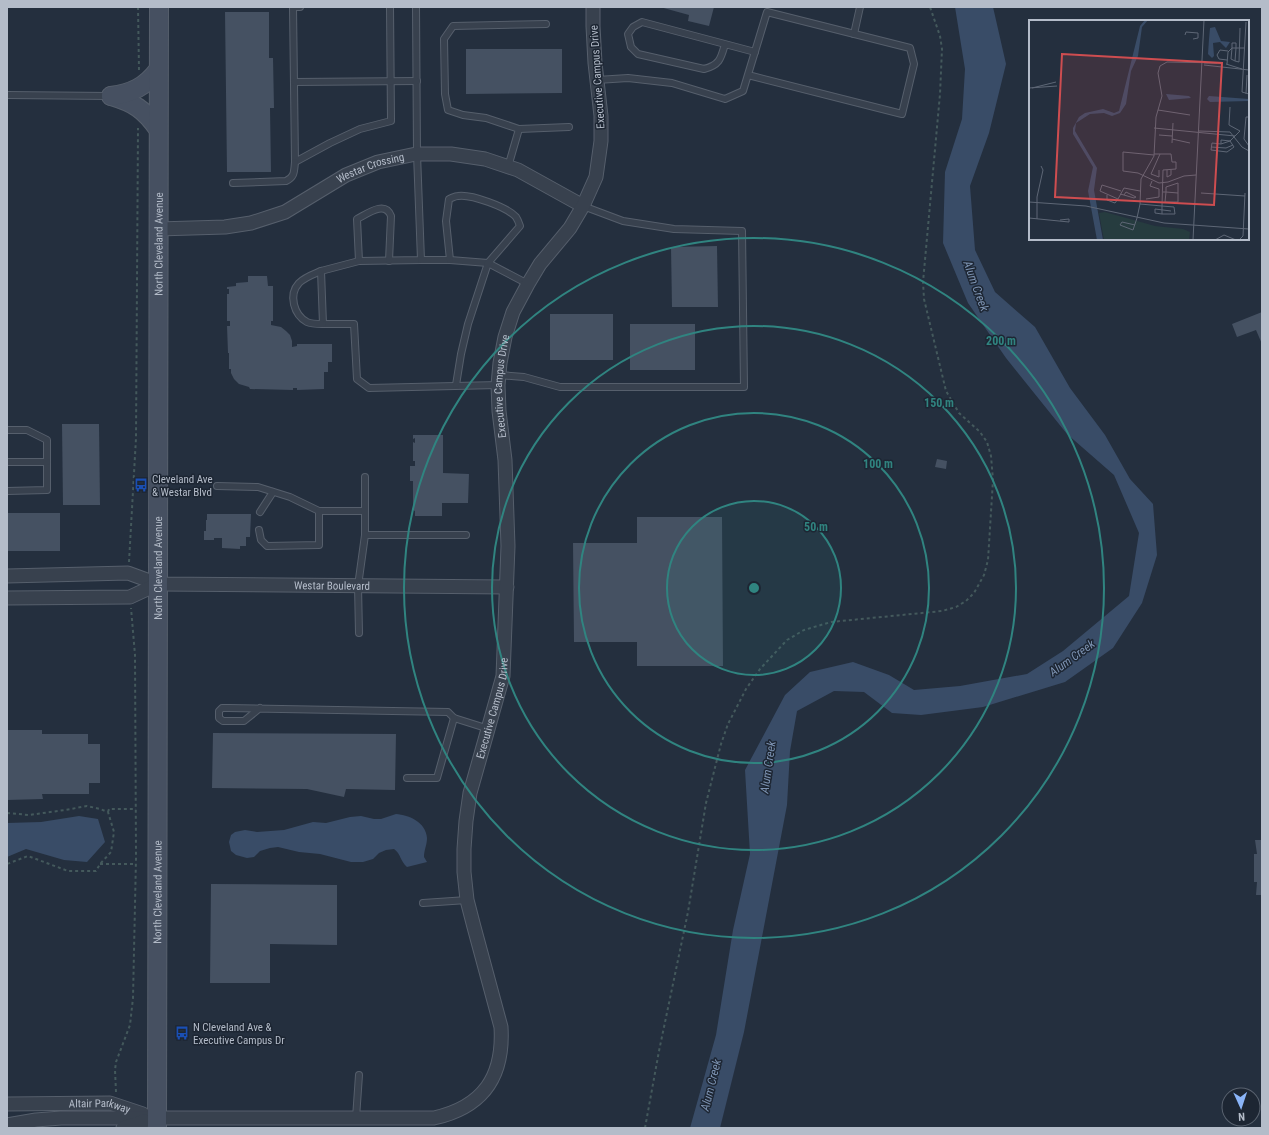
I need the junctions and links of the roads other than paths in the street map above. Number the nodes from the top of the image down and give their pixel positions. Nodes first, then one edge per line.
1 (159, 7) edge
2 (292, 7) edge
3 (300, 7) edge
4 (390, 7) edge
5 (416, 7) edge
6 (593, 7) edge
7 (860, 7) edge
8 (768, 10) edge
9 (546, 24) dead end
10 (854, 34) junction
11 (725, 44) junction
12 (755, 52) junction
13 (158, 70) junction
14 (748, 75) junction
15 (597, 80) junction
16 (391, 81) junction
17 (417, 81) junction
18 (294, 82) junction
19 (7, 95) edge
20 (111, 96) junction
21 (569, 127) dead end
22 (158, 129) junction
23 (519, 129) junction
24 (417, 154) junction
25 (295, 162) junction
26 (508, 167) junction
27 (233, 183) dead end
28 (583, 206) junction
29 (158, 229) junction
30 (390, 260) junction
31 (421, 260) junction
32 (450, 260) junction
33 (359, 261) junction
34 (488, 264) junction
35 (321, 270) junction
36 (528, 284) junction
37 (323, 324) junction
38 (498, 380) junction
39 (456, 385) junction
40 (7, 430) edge
41 (7, 462) edge
42 (47, 462) junction
43 (366, 477) dead end
44 (217, 486) dead end
45 (7, 490) edge
46 (273, 492) junction
47 (319, 510) junction
48 (365, 511) junction
49 (260, 512) dead end
50 (259, 530) dead end
51 (365, 535) junction
52 (466, 535) dead end
53 (7, 576) edge
54 (158, 584) junction
55 (358, 586) junction
56 (507, 587) junction
57 (7, 598) edge
58 (359, 634) dead end
59 (260, 708) junction
60 (454, 718) junction
61 (489, 729) junction
62 (408, 778) dead end
63 (468, 900) junction
64 (424, 904) dead end
65 (359, 1075) dead end
66 (7, 1104) edge
67 (356, 1118) junction
68 (157, 1123) edge
69 (7, 1125) edge
70 (123, 1128) edge

1 - 13 main road, North Cleveland Avenue
2 - 3 lane
2 - 18 lane
4 - 16 lane
5 - 17 lane
6 - 15 street, Executive Campus Drive
7 - 10 lane
8 - 10 lane
8 - 12 lane
9 - 23 lane
10 - 14 lane
11 - 11 lane
11 - 12 lane
12 - 14 lane
13 - 20 main road
13 - 22 main road, North Cleveland Avenue
14 - 15 lane
15 - 28 street, Executive Campus Drive
16 - 17 lane
16 - 18 lane
16 - 25 lane
17 - 24 lane
18 - 25 lane
19 - 20 lane
20 - 22 main road
21 - 23 lane
22 - 29 main road, North Cleveland Avenue
23 - 26 lane
24 - 26 street, Westar Crossing
24 - 29 street, Westar Crossing
24 - 31 lane
25 - 27 lane
26 - 28 street, Westar Crossing
28 - 36 street, Executive Campus Drive
28 - 38 lane
29 - 54 main road, North Cleveland Avenue
30 - 31 lane
30 - 33 lane
30 - 33 lane
31 - 32 lane
32 - 34 lane
32 - 34 lane
33 - 35 lane
34 - 36 lane
34 - 39 lane
35 - 37 lane
35 - 37 lane
36 - 38 street, Executive Campus Drive
37 - 39 lane
38 - 39 lane
38 - 56 street, Executive Campus Drive
40 - 42 lane
41 - 42 lane
42 - 45 lane
43 - 48 lane
44 - 46 lane
46 - 47 lane
46 - 49 lane
47 - 48 lane
47 - 50 lane
48 - 51 lane
51 - 52 lane
51 - 55 lane
53 - 54 street, Westar Boulevard
54 - 55 street, Westar Boulevard
54 - 57 street, Westar Boulevard
54 - 68 main road, North Cleveland Avenue
55 - 56 street, Westar Boulevard
55 - 58 lane
56 - 61 street, Executive Campus Drive
59 - 59 lane
59 - 60 lane
60 - 61 lane
60 - 62 lane
61 - 63 street, Executive Campus Drive
63 - 64 lane
63 - 67 street, Executive Campus Drive
65 - 67 lane
66 - 68 street, Altair Parkway
67 - 68 street, Executive Campus Drive
68 - 69 street, Executive Campus Drive
68 - 70 street, Altair Parkway

